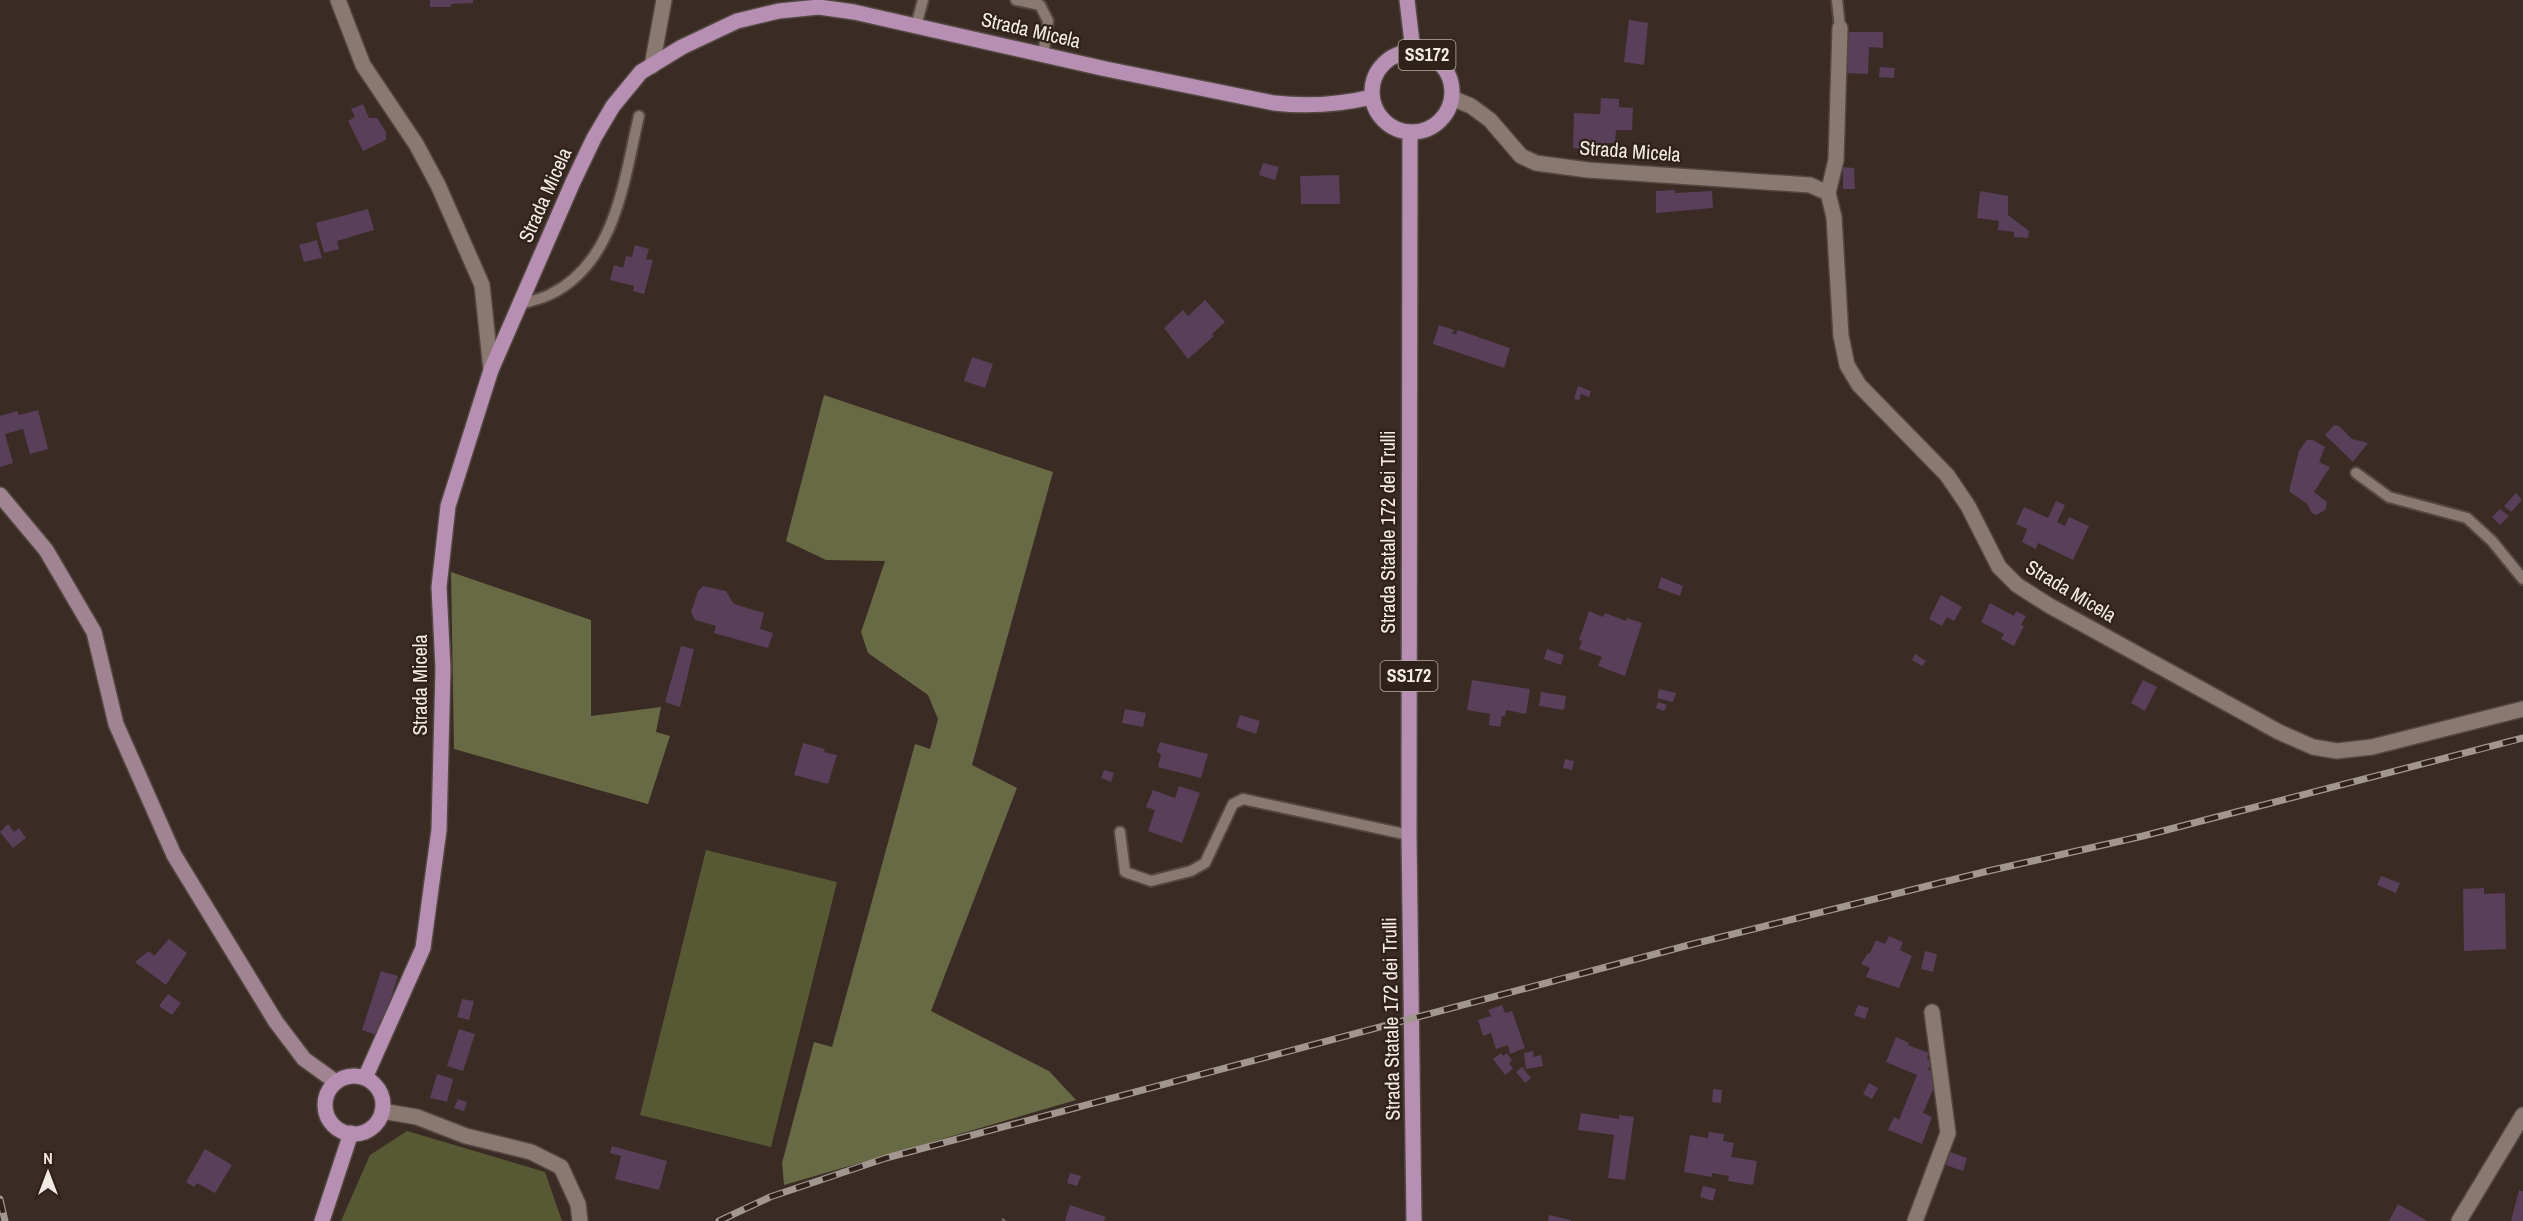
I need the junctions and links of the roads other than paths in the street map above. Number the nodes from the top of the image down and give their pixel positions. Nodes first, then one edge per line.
1 (338, 0) edge
2 (664, 0) edge
3 (923, 0) edge
4 (1016, 0) edge
5 (1407, 0) edge
6 (1837, 0) edge
7 (916, 26) junction
8 (1840, 28) joint
9 (1413, 51) junction
10 (1043, 55) junction
11 (652, 66) junction
12 (1372, 98) junction
13 (1452, 98) junction
14 (639, 116) dead end
15 (1410, 132) junction
16 (1828, 193) junction
17 (520, 304) junction
18 (491, 370) junction
19 (2356, 473) dead end
20 (0, 495) edge
21 (2523, 579) edge
22 (2523, 709) edge
23 (1120, 832) dead end
24 (1409, 835) junction
25 (1932, 1012) dead end
26 (365, 1078) junction
27 (336, 1082) junction
28 (382, 1111) junction
29 (2523, 1115) edge
30 (351, 1133) junction
31 (322, 1221) edge
32 (580, 1221) edge
33 (1414, 1221) edge
34 (1915, 1221) edge
35 (2459, 1221) edge

1 - 18 street
2 - 11 street
3 - 7 lane
4 - 10 lane
5 - 9 main road, SS172
6 - 8 lane
7 - 10 main road, Strada Micela
7 - 11 main road, Strada Micela
8 - 16 street, Strada Micela
9 - 12 main road, SS172
9 - 13 main road, SS172
10 - 12 main road, Strada Micela
11 - 17 main road, Strada Micela
12 - 15 main road
13 - 15 main road, SS172
13 - 16 street, Strada Micela
14 - 17 lane
15 - 24 main road, Strada Statale 172 dei Trulli / SS172
16 - 22 street, Strada Micela
17 - 18 main road, Strada Micela
18 - 26 main road, Strada Micela
19 - 21 lane
20 - 27 street
23 - 24 lane
24 - 33 main road, Strada Statale 172 dei Trulli / SS172
25 - 34 street
26 - 27 main road
26 - 28 main road
27 - 30 main road
28 - 30 main road
28 - 32 street
29 - 35 street
30 - 31 main road

